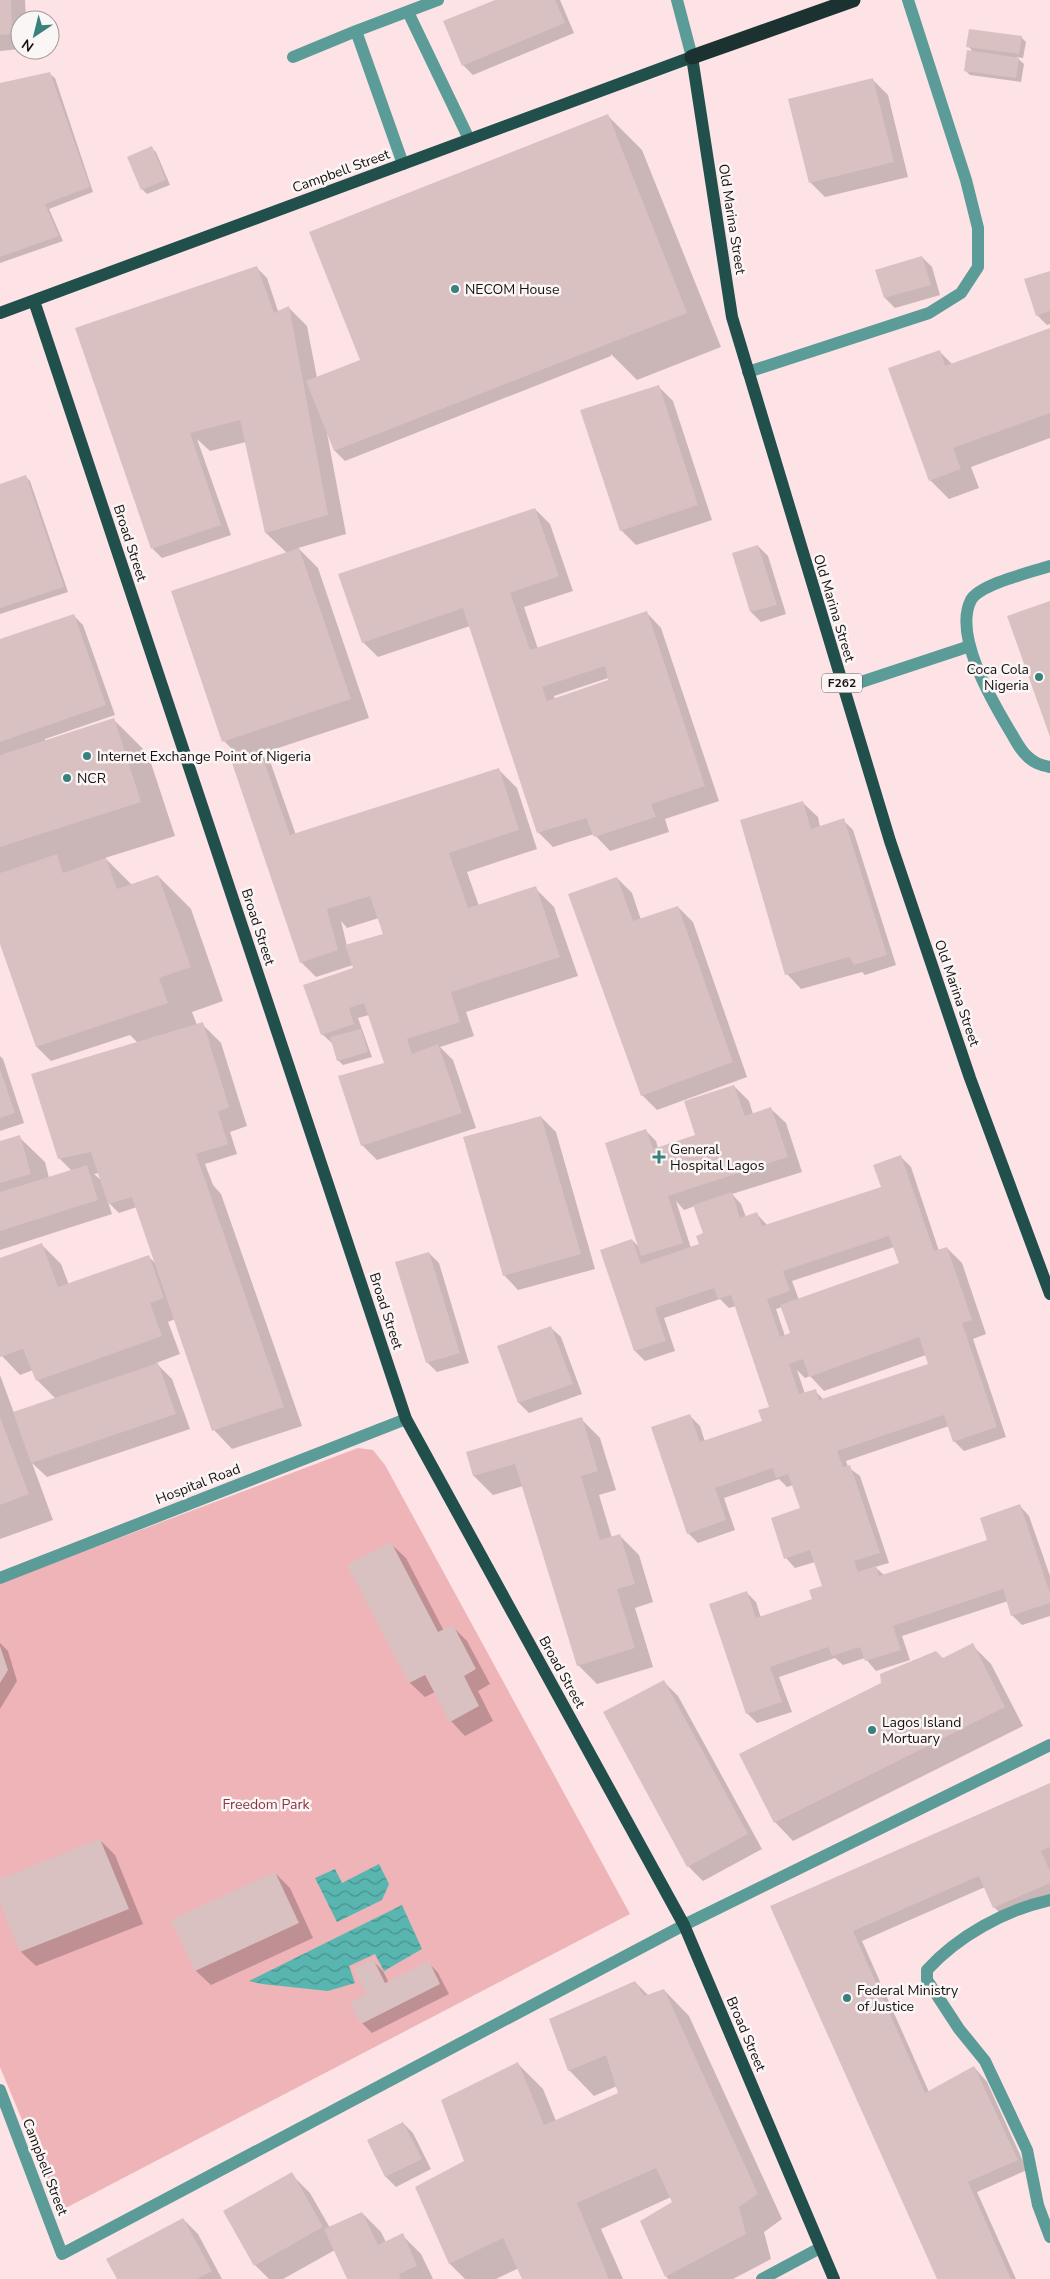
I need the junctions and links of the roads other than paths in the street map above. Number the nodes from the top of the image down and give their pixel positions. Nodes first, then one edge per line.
1 (438, 0) edge
2 (677, 0) edge
3 (853, 0) edge
4 (908, 0) edge
5 (408, 12) junction
6 (356, 31) junction
7 (293, 57) dead end
8 (692, 57) junction
9 (469, 140) junction
10 (403, 164) junction
11 (34, 300) junction
12 (0, 313) edge
13 (748, 372) junction
14 (1050, 566) edge
15 (970, 646) junction
16 (843, 688) junction
17 (1050, 767) edge
18 (1050, 1294) edge
19 (406, 1419) junction
20 (0, 1578) edge
21 (1050, 1745) edge
22 (1050, 1900) edge
23 (684, 1925) junction
24 (0, 2090) edge
25 (1050, 2237) edge
26 (820, 2248) junction
27 (762, 2279) edge
28 (834, 2279) edge

1 - 5 street
2 - 8 street, Old Marina Street / F262
3 - 8 highway
4 - 13 street
5 - 6 street
5 - 9 street
6 - 7 street
6 - 10 street
8 - 9 main road, Campbell Street
8 - 13 main road, Old Marina Street / F262
9 - 10 main road, Campbell Street
10 - 11 main road, Campbell Street
11 - 12 main road, Campbell Street
11 - 19 main road, Broad Street
13 - 16 main road, Old Marina Street / F262
14 - 15 street
15 - 16 street
15 - 17 street
16 - 18 main road, Old Marina Street / F262
19 - 20 street, Hospital Road
19 - 23 main road, Broad Street
21 - 23 street
22 - 25 street
23 - 24 street, Campbell Street
23 - 26 main road, Broad Street
26 - 27 street
26 - 28 main road, Broad Street

